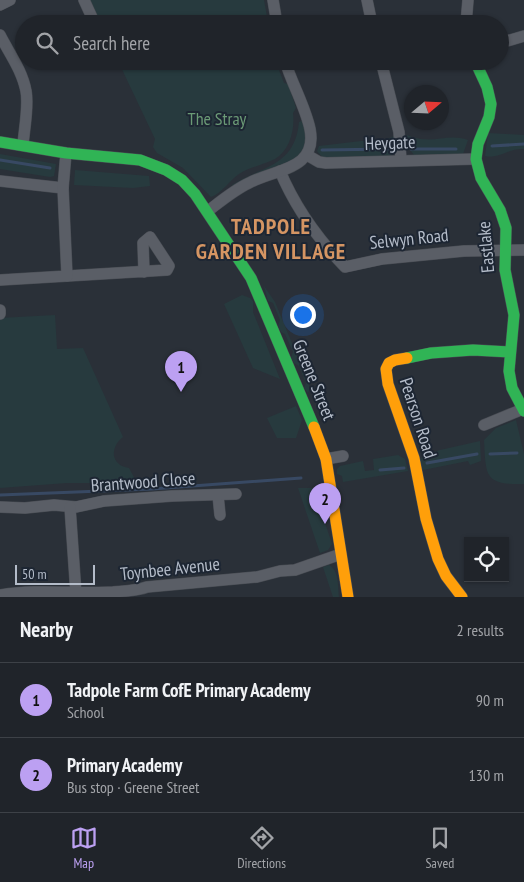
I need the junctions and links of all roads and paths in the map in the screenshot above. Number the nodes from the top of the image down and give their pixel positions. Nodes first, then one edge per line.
1 (10, 0) edge
2 (84, 0) edge
3 (273, 0) edge
4 (367, 0) edge
5 (468, 0) edge
6 (0, 5) edge
7 (91, 15) edge
8 (276, 15) edge
9 (370, 15) edge
10 (467, 15) edge
11 (0, 35) edge
12 (524, 36) edge
13 (509, 40) edge
14 (15, 59) edge
15 (20, 70) edge
16 (288, 70) edge
17 (383, 70) edge
18 (479, 70) edge
19 (0, 142) edge
20 (23, 145) junction
21 (66, 153) junction
22 (307, 155) junction
23 (476, 159) junction
24 (401, 160) junction
25 (280, 171) junction
26 (0, 181) edge
27 (63, 188) junction
28 (208, 211) junction
29 (524, 250) edge
30 (505, 251) junction
31 (144, 272) dead end
32 (67, 276) junction
33 (0, 280) edge
34 (0, 310) edge
35 (0, 314) edge
36 (510, 352) junction
37 (524, 410) edge
38 (484, 425) dead end
39 (343, 456) dead end
40 (326, 459) junction
41 (236, 494) dead end
42 (218, 495) junction
43 (0, 507) edge
44 (70, 507) junction
45 (220, 515) dead end
46 (341, 554) junction
47 (76, 594) junction
48 (0, 595) edge
49 (348, 597) edge
50 (462, 597) edge

1 - 6 street
2 - 7 street
3 - 8 street
4 - 9 street
5 - 10 street
11 - 14 street
12 - 13 street
15 - 20 street
16 - 22 street
17 - 24 street
18 - 23 street, Eastlake
19 - 20 street, Greene Street
20 - 21 street, Greene Street
21 - 27 street
21 - 28 street, Greene Street
22 - 24 street, Heygate
22 - 25 street
23 - 24 street, Heygate
23 - 30 street, Eastlake
25 - 28 street
25 - 30 street, Selwyn Road
26 - 27 street
27 - 32 street
28 - 40 street, Greene Street
29 - 30 street
30 - 36 street, Eastlake
31 - 32 street
32 - 33 street
34 - 35 street
36 - 37 street, Eastlake
36 - 50 street, Pearson Road
37 - 38 street, Eastlake
39 - 40 street
40 - 46 street, Greene Street
41 - 42 street, Brantwood Close
42 - 44 street, Brantwood Close
42 - 45 street, Brantwood Close
43 - 44 street, Brantwood Close
44 - 47 street, Brantwood Close
46 - 47 street, Toynbee Avenue
46 - 49 street, Greene Street
47 - 48 street, Toynbee Avenue

